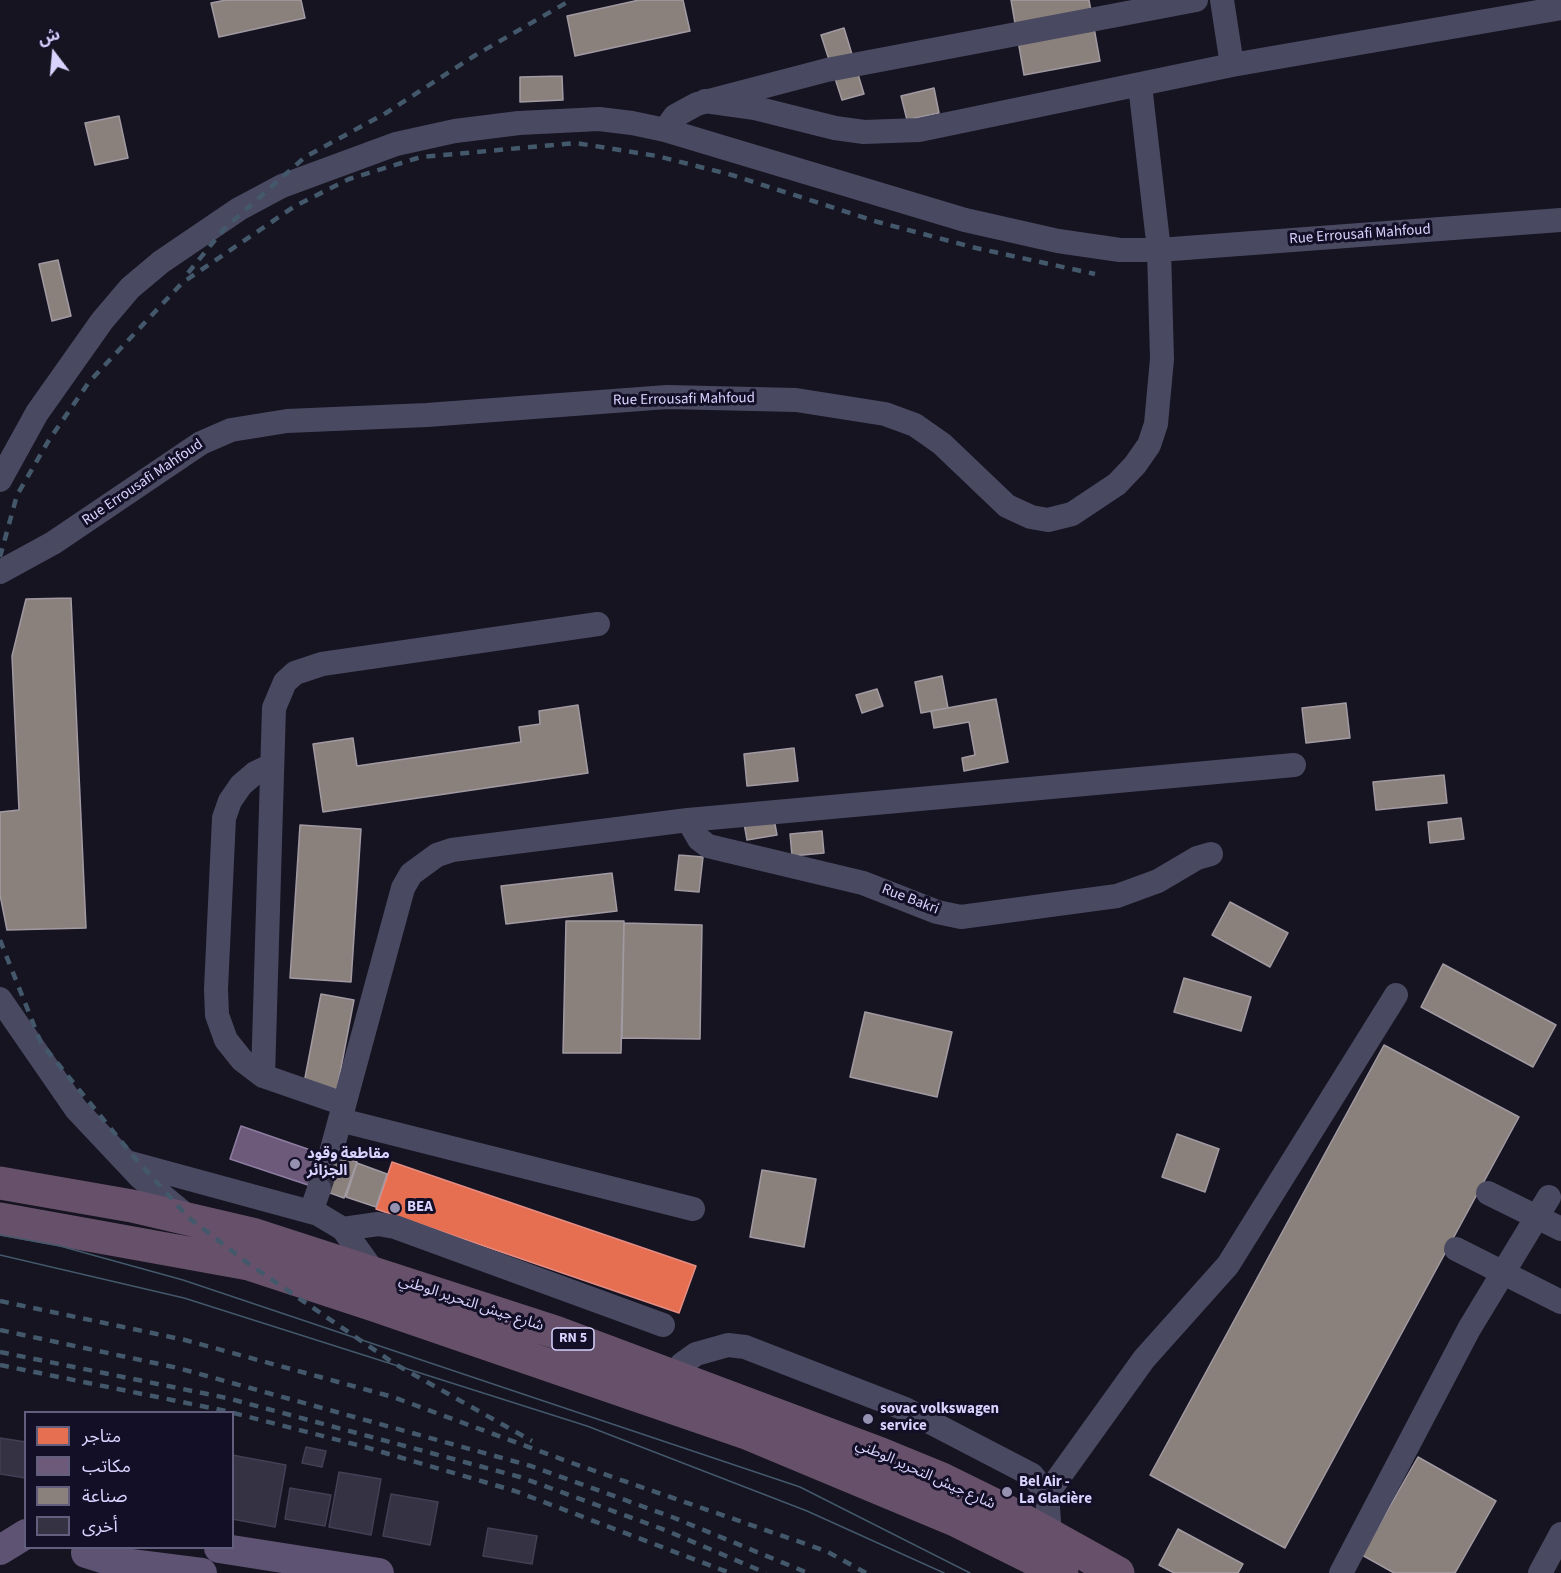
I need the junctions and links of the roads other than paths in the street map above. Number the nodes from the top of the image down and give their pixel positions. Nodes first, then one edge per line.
1 (1196, 0) edge
2 (1222, 0) edge
3 (1561, 9) edge
4 (1232, 65) junction
5 (1140, 86) junction
6 (705, 102) junction
7 (665, 130) junction
8 (1561, 220) edge
9 (1159, 250) junction
10 (0, 480) edge
11 (0, 573) edge
12 (598, 624) dead end
13 (272, 765) junction
14 (1294, 765) dead end
15 (688, 820) junction
16 (1211, 854) dead end
17 (1396, 995) dead end
18 (0, 999) edge
19 (263, 1076) junction
20 (342, 1112) junction
21 (331, 1153) tunnel mouth
22 (123, 1161) junction
23 (0, 1183) edge
24 (319, 1189) tunnel mouth
25 (1488, 1193) dead end
26 (1543, 1207) junction
27 (693, 1209) dead end
28 (311, 1212) junction
29 (0, 1219) edge
30 (200, 1221) junction
31 (343, 1229) junction
32 (1561, 1229) edge
33 (1456, 1249) dead end
34 (204, 1256) junction
35 (374, 1272) junction
36 (1504, 1272) junction
37 (1561, 1302) edge
38 (663, 1325) dead end
39 (672, 1376) junction
40 (1047, 1494) junction
41 (1050, 1534) junction
42 (1561, 1534) edge
43 (225, 1549) edge
44 (87, 1558) edge
45 (185, 1572) edge
46 (379, 1573) edge
47 (1062, 1573) edge
48 (1118, 1573) edge
49 (1341, 1573) edge
50 (1540, 1573) edge

1 - 6 street
2 - 4 street
3 - 4 street
4 - 5 street
5 - 6 street
5 - 9 street
6 - 7 street
7 - 9 street, Rue Errousafi Mahfoud
7 - 10 street, Rue Errousafi Mahfoud
8 - 9 street, Rue Errousafi Mahfoud
9 - 11 street, Rue Errousafi Mahfoud
12 - 13 street
13 - 19 street
13 - 19 street
14 - 15 street
15 - 16 street, Rue Bakri
15 - 20 street
17 - 40 street
18 - 22 street
19 - 20 street
20 - 21 street
20 - 27 street
22 - 28 street
22 - 30 street
23 - 30 highway, شارع جيش التحرير الوطني / RN 5
24 - 28 street
25 - 26 street
26 - 32 street
26 - 36 street
28 - 31 street
29 - 34 highway, شارع جيش التحرير الوطني / RN 5
30 - 34 highway
30 - 35 highway, شارع جيش التحرير الوطني / RN 5
31 - 35 street
31 - 38 street
33 - 36 street
34 - 47 highway, شارع جيش التحرير الوطني / RN 5
35 - 39 highway, شارع جيش التحرير الوطني / RN 5
36 - 37 street
36 - 49 street
39 - 40 street
39 - 41 highway, شارع جيش التحرير الوطني / RN 5
40 - 41 street
41 - 48 highway, شارع جيش التحرير الوطني / RN 5
42 - 50 street
43 - 46 main road
44 - 45 main road

